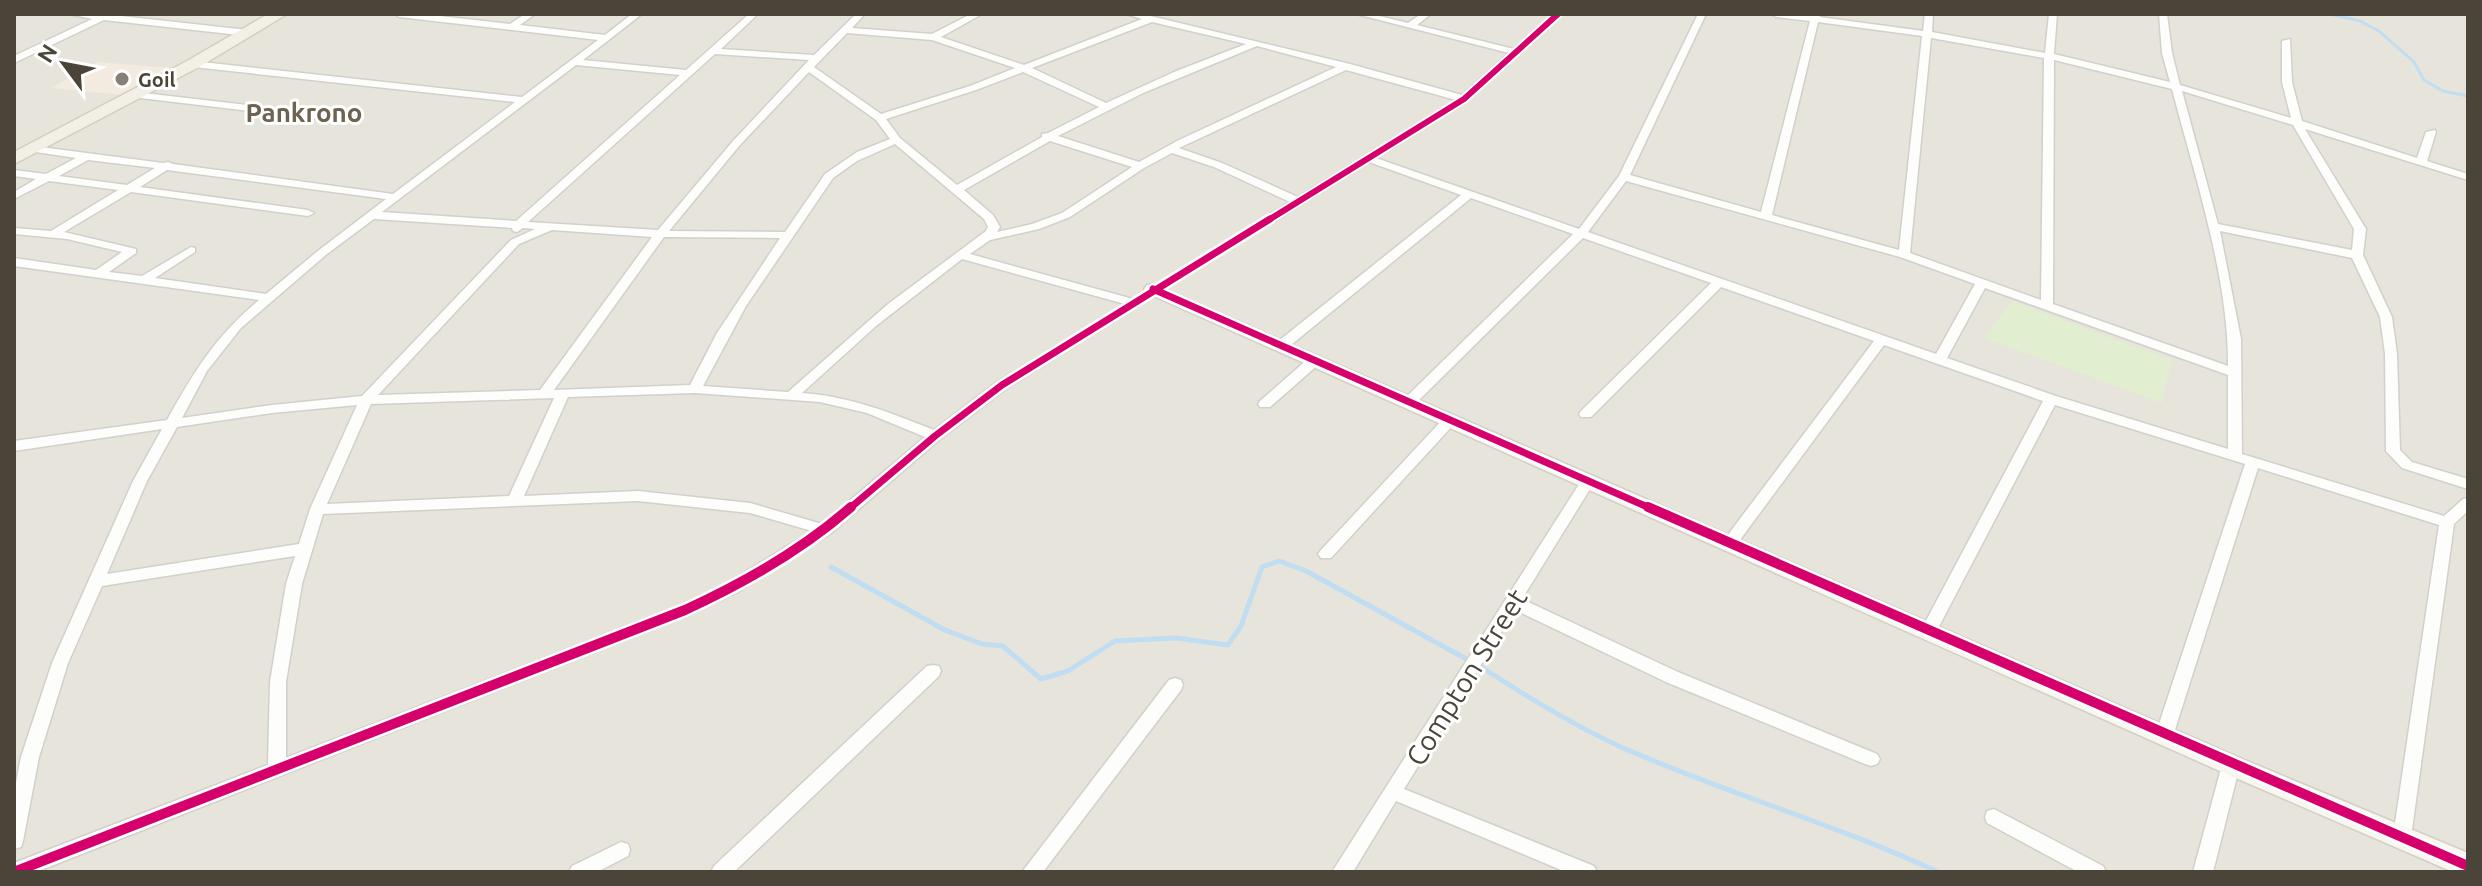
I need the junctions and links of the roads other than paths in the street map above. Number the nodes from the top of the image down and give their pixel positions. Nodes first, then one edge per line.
1 (73, 14) edge
2 (279, 14) edge
3 (399, 14) edge
4 (531, 14) edge
5 (638, 14) edge
6 (754, 14) edge
7 (861, 14) edge
8 (978, 14) edge
9 (1130, 14) edge
10 (1360, 14) edge
11 (1427, 14) edge
12 (1558, 14) edge
13 (1702, 14) edge
14 (1776, 14) edge
15 (1929, 14) edge
16 (2053, 14) edge
17 (2163, 14) edge
18 (414, 15) edge
19 (1815, 16) edge
20 (103, 17) junction
21 (1151, 19) junction
22 (513, 26) junction
23 (1410, 26) junction
24 (846, 30) junction
25 (248, 33) junction
26 (1929, 34) junction
27 (933, 37) junction
28 (608, 38) junction
29 (2287, 41) dead end
30 (1256, 43) junction
31 (715, 51) junction
32 (1516, 52) junction
33 (2049, 58) junction
34 (14, 60) edge
35 (574, 62) junction
36 (811, 62) junction
37 (193, 64) junction
38 (1347, 66) junction
39 (1021, 67) junction
40 (689, 73) junction
41 (2178, 87) junction
42 (135, 95) junction
43 (1464, 99) junction
44 (521, 100) junction
45 (1104, 106) junction
46 (325, 117) dead end
47 (880, 118) junction
48 (2298, 126) junction
49 (2431, 132) dead end
50 (1046, 136) junction
51 (896, 140) junction
52 (33, 149) junction
53 (1171, 149) junction
54 (87, 156) junction
55 (1367, 158) junction
56 (14, 159) edge
57 (2421, 163) junction
58 (168, 165) junction
59 (1140, 166) junction
60 (14, 173) edge
61 (1624, 177) junction
62 (2468, 177) edge
63 (46, 178) junction
64 (128, 190) junction
65 (955, 191) junction
66 (14, 196) edge
67 (1467, 196) junction
68 (393, 197) junction
69 (1296, 200) junction
70 (308, 213) dead end
71 (370, 215) junction
72 (1766, 216) junction
73 (519, 224) junction
74 (553, 226) junction
75 (2213, 226) junction
76 (14, 231) edge
77 (1582, 232) junction
78 (660, 234) junction
79 (51, 235) junction
80 (787, 235) junction
81 (990, 237) junction
82 (515, 242) junction
83 (191, 250) dead end
84 (960, 255) junction
85 (1904, 255) junction
86 (2357, 255) junction
87 (14, 262) edge
88 (100, 273) junction
89 (146, 279) junction
90 (1982, 282) junction
91 (1718, 283) junction
92 (1153, 289) junction
93 (268, 298) junction
94 (1132, 302) junction
95 (2047, 305) junction
96 (1881, 340) junction
97 (1281, 346) junction
98 (1939, 360) junction
99 (1314, 361) junction
100 (2235, 373) junction
101 (695, 389) junction
102 (545, 393) junction
103 (563, 393) junction
104 (792, 395) junction
105 (2051, 399) junction
106 (366, 400) junction
107 (1409, 402) junction
108 (1265, 404) dead end
109 (1586, 414) dead end
110 (1450, 420) junction
111 (170, 424) junction
112 (935, 436) junction
113 (14, 446) edge
114 (2235, 457) junction
115 (2253, 462) junction
116 (1588, 481) junction
117 (2468, 484) edge
118 (515, 500) junction
119 (2468, 503) edge
120 (317, 509) junction
121 (2447, 522) junction
122 (825, 530) junction
123 (1729, 544) junction
124 (303, 549) junction
125 (1326, 554) dead end
126 (96, 581) junction
127 (1513, 602) junction
128 (1928, 632) junction
129 (933, 671) dead end
130 (1175, 685) dead end
131 (2164, 736) junction
132 (1871, 759) dead end
133 (2231, 765) junction
134 (277, 769) junction
135 (1393, 792) junction
136 (1994, 817) dead end
137 (2402, 837) junction
138 (14, 841) edge
139 (621, 850) dead end
140 (2468, 866) edge
141 (14, 872) edge
142 (579, 872) edge
143 (721, 872) edge
144 (1032, 872) edge
145 (1342, 872) edge
146 (1587, 872) edge
147 (2096, 872) edge
148 (2203, 872) edge

1 - 20 street
2 - 25 main road
3 - 18 street
4 - 22 street
5 - 28 street
6 - 31 street
7 - 24 street
8 - 27 street
9 - 21 street
10 - 23 street
11 - 23 street
12 - 32 street
13 - 61 street
14 - 19 street
15 - 26 street
16 - 33 street
17 - 41 street
18 - 22 street
19 - 26 street
19 - 72 street
20 - 25 street
20 - 34 street
21 - 30 street
21 - 39 street
22 - 28 street
23 - 32 street
24 - 27 street
24 - 36 street
25 - 37 main road
26 - 33 street
26 - 85 street
27 - 39 street
28 - 35 street
29 - 48 street
30 - 38 street
30 - 45 street
31 - 36 street
31 - 40 street
32 - 43 street
33 - 41 street
33 - 95 street
35 - 40 street
35 - 44 street
36 - 47 street
36 - 78 street
37 - 42 main road
37 - 44 street
38 - 43 street
38 - 53 street
39 - 45 street
39 - 47 street
40 - 73 street
41 - 48 street
41 - 75 street
42 - 46 street
42 - 52 main road
43 - 55 street
44 - 68 street
45 - 50 street
47 - 51 street
48 - 57 street
48 - 86 street
49 - 57 street
50 - 59 street
50 - 65 street
51 - 65 street
51 - 80 street
52 - 54 street
52 - 56 main road
53 - 59 street
53 - 69 street
54 - 58 street
54 - 63 street
55 - 67 street
55 - 69 street
57 - 62 street
58 - 64 street
58 - 68 street
59 - 81 street
60 - 63 street
61 - 72 street
61 - 77 street
63 - 64 street
63 - 66 street
64 - 70 street
64 - 79 street
65 - 81 street
67 - 77 street
67 - 97 street
68 - 71 street
69 - 92 street
71 - 73 street
71 - 93 street
72 - 85 street
73 - 74 street
73 - 82 street
74 - 78 street
74 - 82 street
75 - 86 street
75 - 100 street
76 - 79 street
77 - 91 street
77 - 107 street
78 - 80 street
78 - 102 street
79 - 88 street
80 - 101 street
81 - 84 street
82 - 106 street
83 - 89 street
84 - 94 street
84 - 104 street
85 - 90 street
86 - 117 street
87 - 88 street
88 - 89 street
89 - 93 street
90 - 95 street
90 - 98 street
91 - 96 street
91 - 109 street
92 - 94 street
92 - 97 street
93 - 111 street
94 - 112 street
95 - 100 street
96 - 98 street
96 - 123 street
97 - 99 street
98 - 105 street
99 - 107 street
99 - 108 street
100 - 114 street
101 - 103 street
101 - 104 street
102 - 103 street
102 - 106 street
103 - 118 street
104 - 112 street
105 - 114 street
105 - 128 street
106 - 111 street
106 - 120 street
107 - 110 street
110 - 116 street
110 - 125 street
111 - 113 street
111 - 126 street
112 - 122 street
114 - 115 street
115 - 121 street
115 - 131 street
116 - 123 street
116 - 127 street, Compton Street
118 - 120 street
118 - 122 street
119 - 121 street
120 - 124 street
121 - 137 street
122 - 134 street
123 - 128 street
124 - 126 street
124 - 134 street
126 - 138 street
127 - 132 street
127 - 135 street, Compton Street
128 - 131 street
129 - 143 street
130 - 144 street
131 - 133 street
133 - 137 street
133 - 148 street
134 - 141 street
135 - 145 street, Compton Street
135 - 146 street
136 - 147 street
137 - 140 street
139 - 142 street

